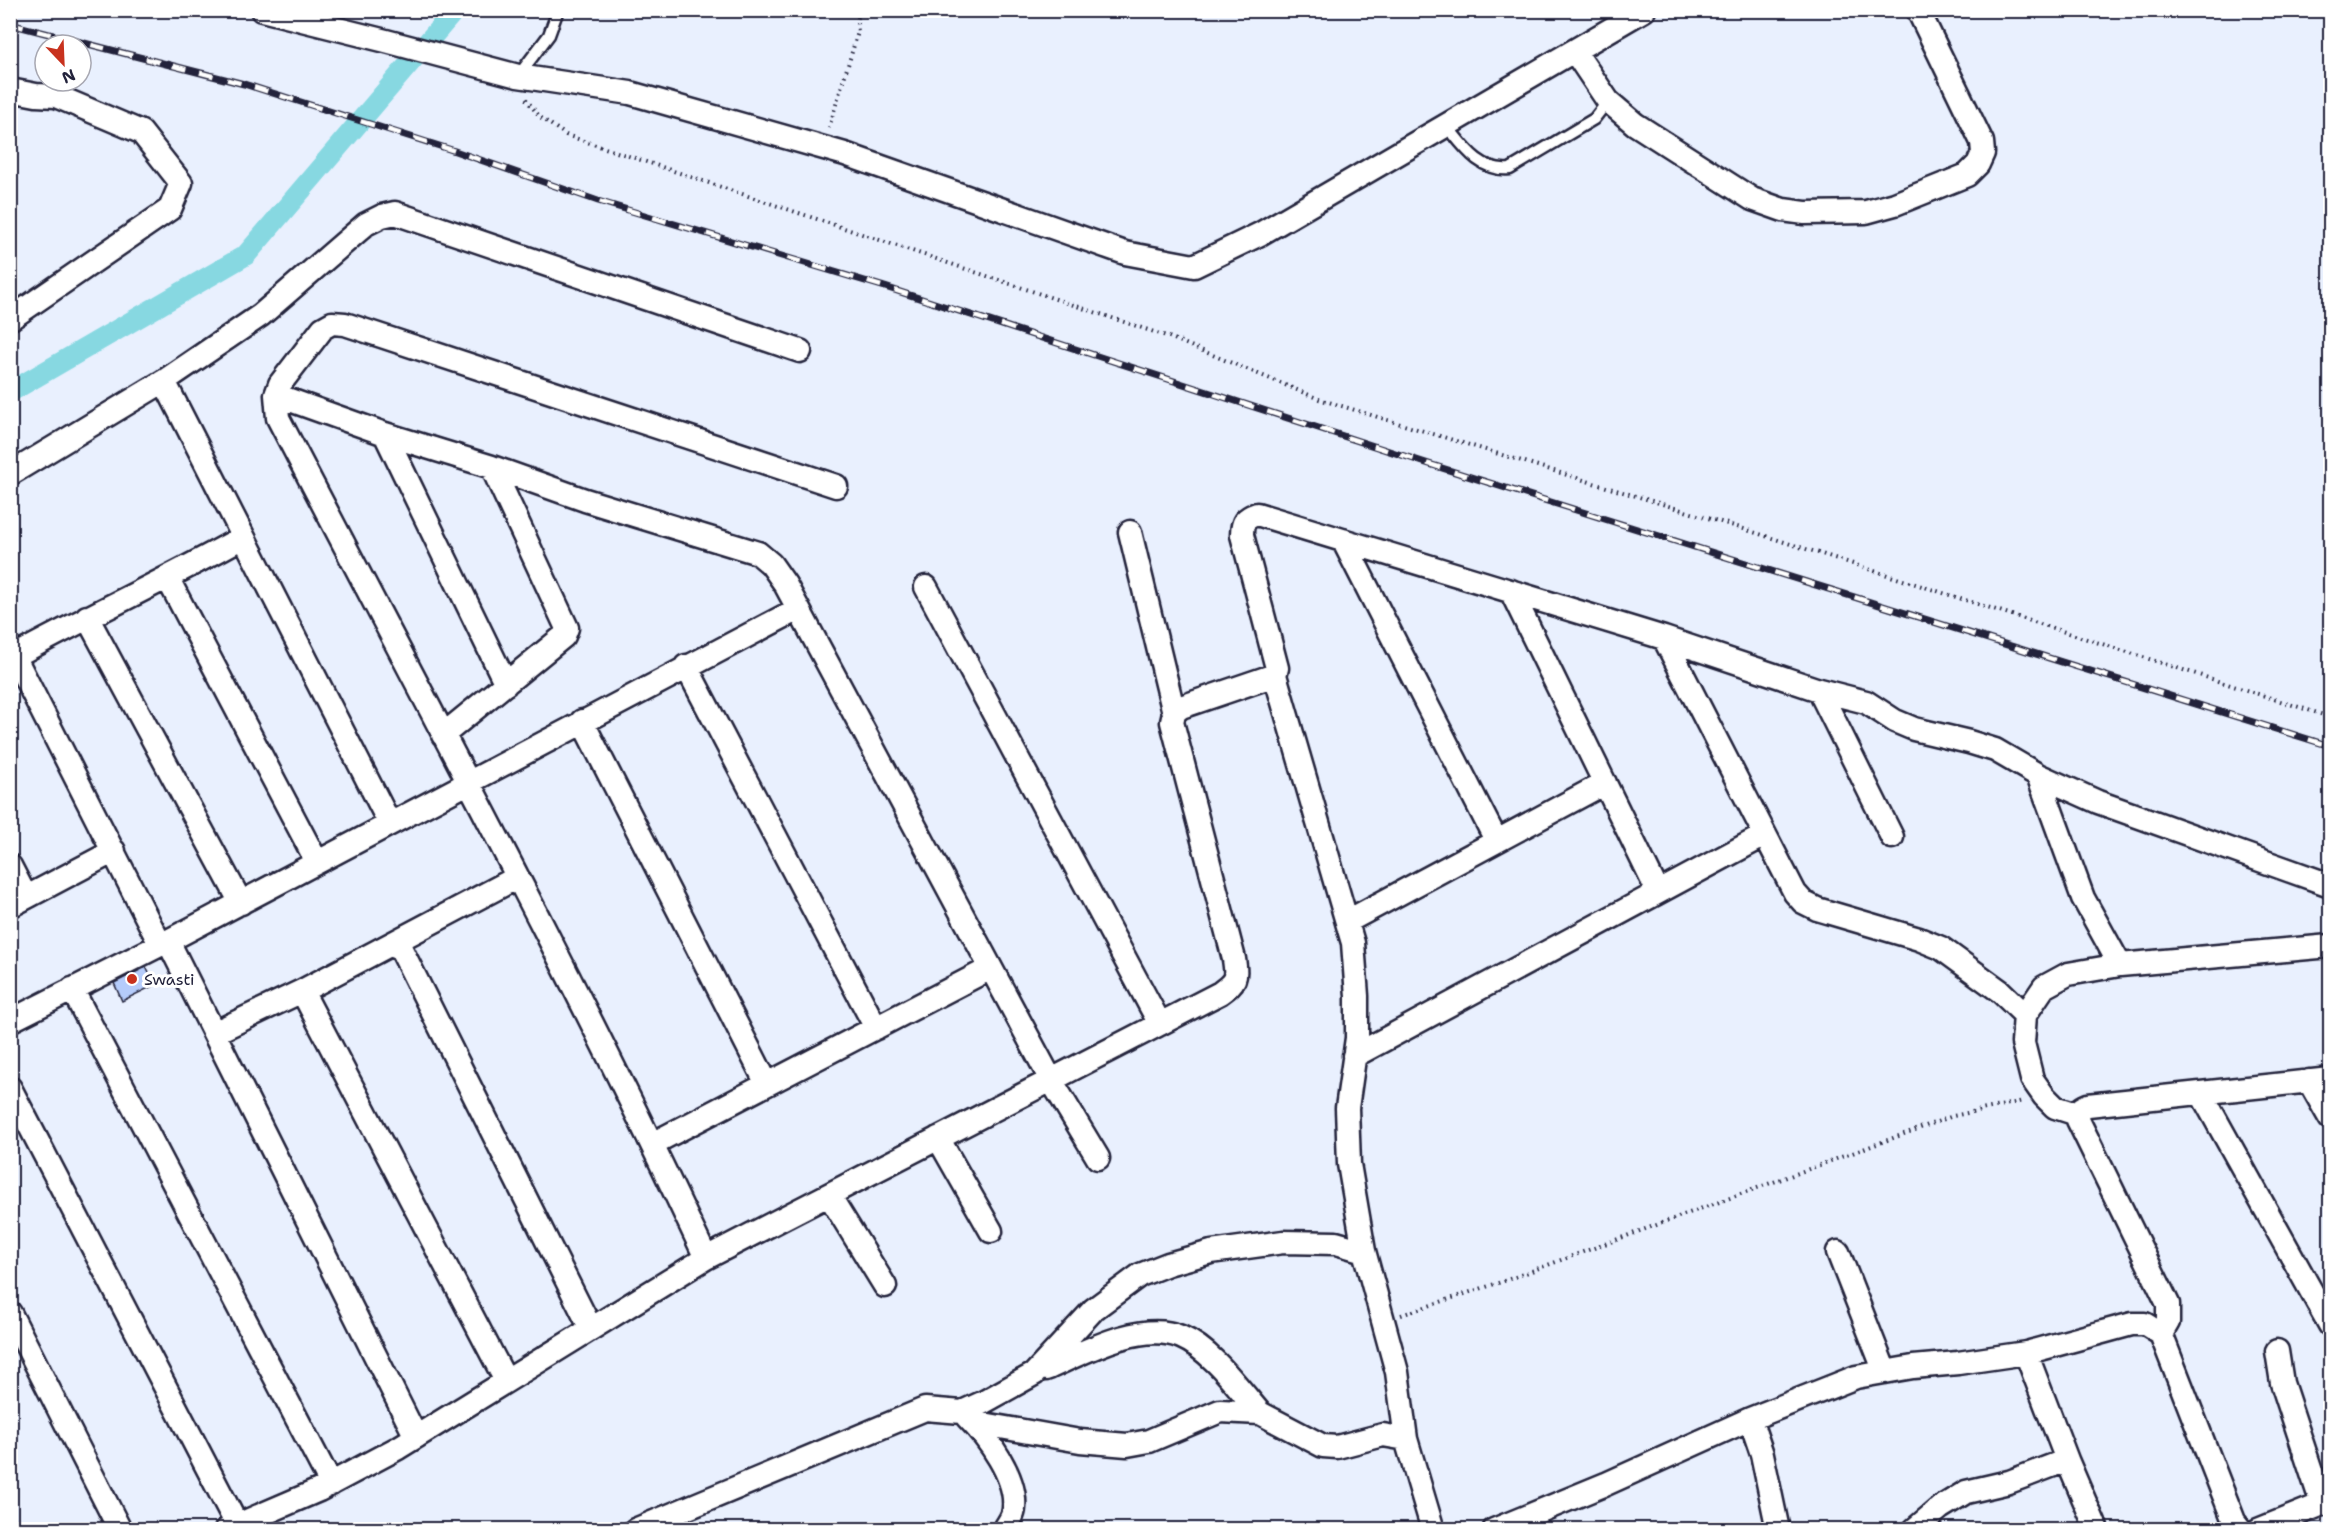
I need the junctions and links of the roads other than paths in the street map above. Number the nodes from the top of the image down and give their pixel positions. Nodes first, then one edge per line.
1 (262, 10) edge
2 (558, 10) edge
3 (1644, 10) edge
4 (1918, 10) edge
5 (331, 19) edge
6 (1575, 52) junction
7 (518, 76) junction
8 (10, 90) edge
9 (1608, 101) junction
10 (1447, 126) junction
11 (10, 319) edge
12 (800, 351) dead end
13 (164, 381) junction
14 (276, 395) junction
15 (385, 434) junction
16 (492, 467) junction
17 (10, 474) edge
18 (836, 486) dead end
19 (1130, 532) dead end
20 (243, 537) junction
21 (1343, 540) junction
22 (168, 579) junction
23 (926, 587) dead end
24 (1511, 591) junction
25 (798, 609) junction
26 (87, 617) junction
27 (1664, 638) junction
28 (13, 652) edge
29 (686, 666) junction
30 (1275, 675) junction
31 (506, 684) junction
32 (1819, 690) junction
33 (1174, 713) junction
34 (582, 721) junction
35 (443, 735) junction
36 (2038, 775) junction
37 (468, 782) junction
38 (1605, 783) junction
39 (390, 824) junction
40 (1765, 835) junction
41 (1893, 837) dead end
42 (1496, 840) junction
43 (114, 851) junction
44 (317, 862) junction
45 (10, 866) edge
46 (516, 878) junction
47 (2331, 885) edge
48 (1658, 892) junction
49 (18, 901) edge
50 (241, 903) junction
51 (1348, 921) junction
52 (397, 941) junction
53 (164, 943) junction
54 (2330, 951) edge
55 (2120, 965) junction
56 (991, 968) junction
57 (72, 989) junction
58 (302, 991) junction
59 (2025, 1015) junction
60 (10, 1021) edge
61 (1160, 1024) junction
62 (876, 1028) junction
63 (214, 1033) junction
64 (1354, 1056) junction
65 (1051, 1080) junction
66 (2320, 1080) edge
67 (767, 1084) junction
68 (10, 1088) edge
69 (2201, 1093) junction
70 (2077, 1114) junction
71 (2331, 1118) edge
72 (938, 1138) junction
73 (652, 1144) junction
74 (1098, 1158) dead end
75 (829, 1195) junction
76 (991, 1231) dead end
77 (1364, 1251) junction
78 (1838, 1252) dead end
79 (706, 1258) junction
80 (885, 1286) dead end
81 (10, 1313) edge
82 (2331, 1325) edge
83 (591, 1329) junction
84 (2161, 1334) junction
85 (2277, 1351) dead end
86 (2026, 1353) junction
87 (1885, 1372) junction
88 (1034, 1374) junction
89 (506, 1382) junction
90 (1260, 1413) junction
91 (967, 1417) junction
92 (1750, 1419) junction
93 (416, 1437) junction
94 (1407, 1439) junction
95 (2067, 1460) junction
96 (331, 1484) junction
97 (2326, 1503) edge
98 (232, 1527) edge
99 (120, 1530) edge
100 (635, 1530) edge
101 (1004, 1530) edge
102 (1433, 1530) edge
103 (1494, 1530) edge
104 (1778, 1530) edge
105 (1914, 1530) edge
106 (2097, 1530) edge
107 (2241, 1530) edge
108 (2258, 1530) edge

1 - 5 street
2 - 7 lane
3 - 6 street
4 - 9 street
5 - 7 street
6 - 9 street
6 - 10 street
7 - 10 street
8 - 11 street
9 - 10 lane
12 - 13 street
13 - 17 street
13 - 20 street
14 - 15 street
14 - 18 street
14 - 35 street
15 - 16 street
15 - 31 street
16 - 25 street
16 - 31 street
19 - 33 street
20 - 22 street
20 - 39 street
21 - 24 street
21 - 30 street
21 - 42 street
22 - 26 street
22 - 44 street
23 - 61 street
24 - 27 street
24 - 38 street
25 - 29 street
25 - 56 street
26 - 28 street
26 - 50 street
27 - 32 street
27 - 40 street
28 - 43 street
29 - 34 street
29 - 62 street
30 - 33 street
30 - 51 street
31 - 35 street
32 - 36 street
32 - 41 street
33 - 61 street
34 - 37 street
34 - 67 street
35 - 37 street
36 - 47 street
36 - 55 street
37 - 39 street
37 - 46 street
38 - 42 street
38 - 48 street
39 - 44 street
40 - 48 street
40 - 59 street
42 - 51 street
43 - 49 street
43 - 53 street
44 - 50 street
45 - 49 street
46 - 52 street
46 - 73 street
48 - 64 street
50 - 53 street
51 - 64 street
52 - 58 street
52 - 83 street
53 - 57 street
53 - 63 street
54 - 55 street
55 - 59 street
56 - 62 street
56 - 65 street
57 - 60 street
57 - 96 street
58 - 63 street
58 - 89 street
59 - 70 street
61 - 65 street
62 - 67 street
63 - 93 street
64 - 77 street
65 - 72 street
65 - 74 street
66 - 69 street
66 - 71 street
67 - 73 street
68 - 98 street
69 - 70 street
69 - 82 street
70 - 84 street
72 - 75 street
72 - 76 street
73 - 79 street
75 - 79 street
75 - 80 street
77 - 88 street
77 - 94 street
78 - 87 street
79 - 83 street
81 - 99 street
83 - 89 street
84 - 86 street
84 - 107 street
85 - 97 street
86 - 87 street
86 - 95 street
87 - 92 street
88 - 90 street
88 - 91 street
89 - 93 street
90 - 91 street
90 - 94 street
91 - 100 street
91 - 101 street
92 - 103 street
92 - 104 street
93 - 96 street
94 - 102 street
95 - 105 street
95 - 106 street
96 - 98 street
97 - 108 street

